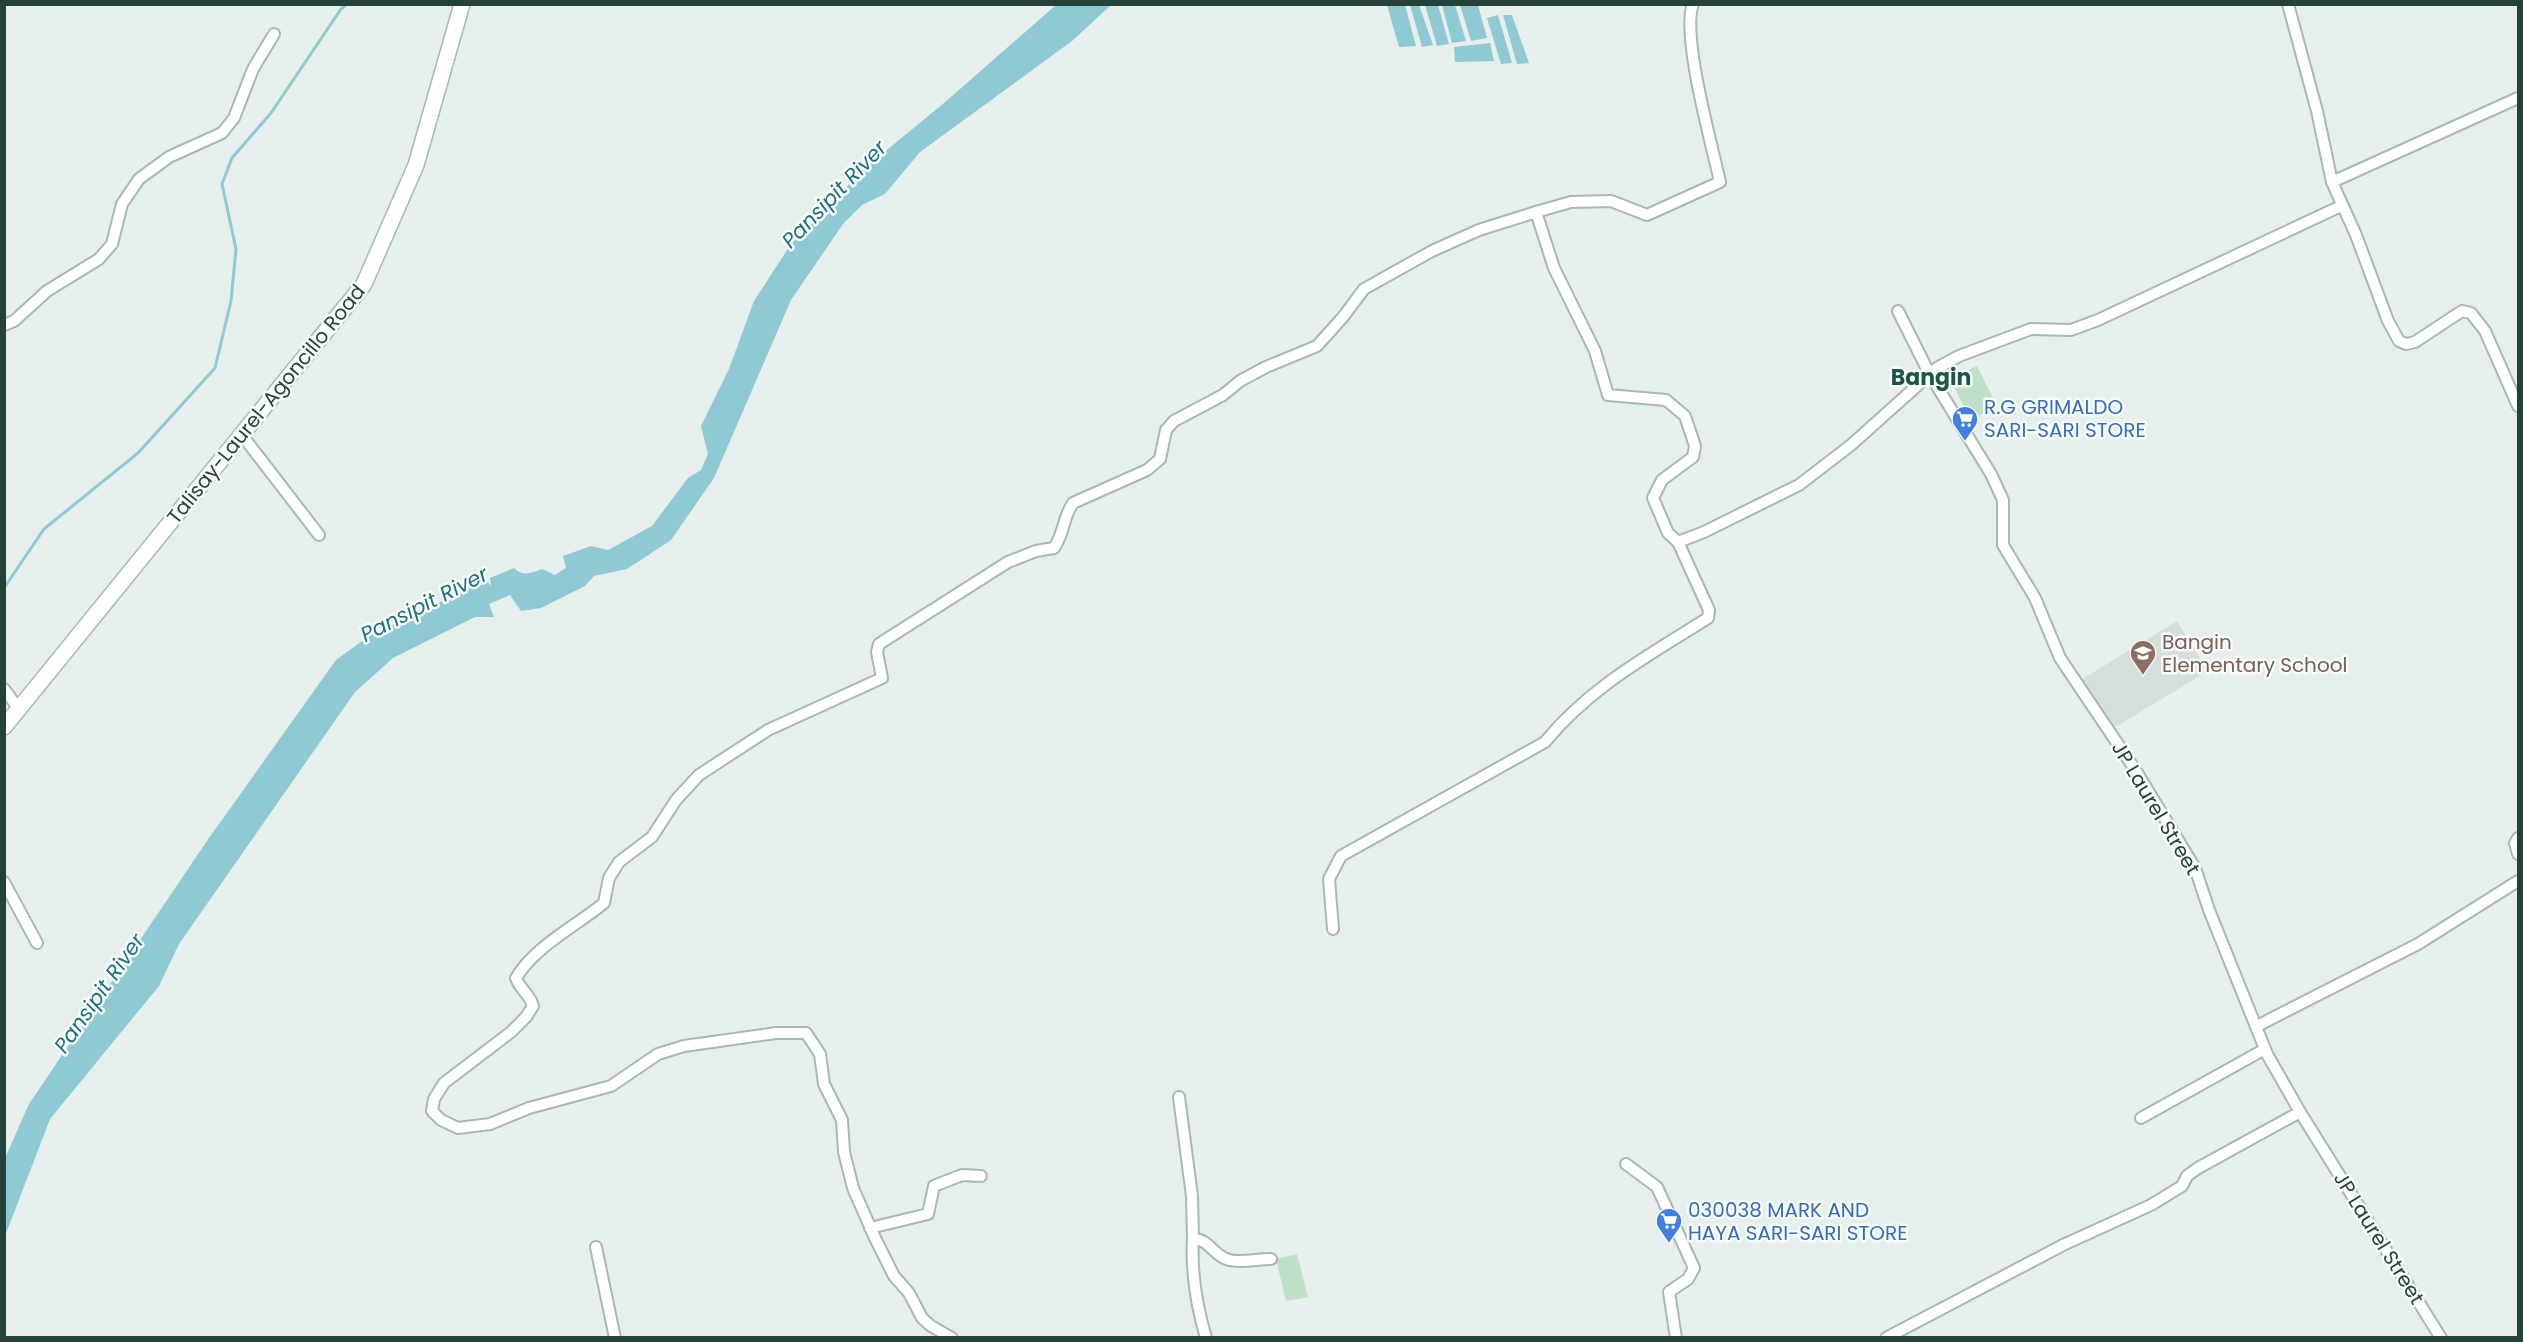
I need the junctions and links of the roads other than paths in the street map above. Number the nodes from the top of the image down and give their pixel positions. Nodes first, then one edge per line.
1 (462, 4) edge
2 (1693, 4) edge
3 (2288, 4) edge
4 (274, 33) dead end
5 (2518, 98) edge
6 (2332, 182) junction
7 (2341, 206) junction
8 (1536, 212) junction
9 (1898, 311) dead end
10 (4, 325) edge
11 (1930, 375) junction
12 (2518, 406) edge
13 (242, 435) junction
14 (319, 535) dead end
15 (1678, 542) junction
16 (4, 689) edge
17 (19, 709) junction
18 (4, 727) edge
19 (2518, 838) edge
20 (2518, 854) edge
21 (2518, 881) edge
22 (4, 882) edge
23 (1334, 929) dead end
24 (36, 943) dead end
25 (2257, 1026) junction
26 (2265, 1049) junction
27 (1179, 1097) dead end
28 (2300, 1112) junction
29 (2141, 1118) dead end
30 (1626, 1164) dead end
31 (981, 1176) dead end
32 (870, 1228) junction
33 (1193, 1239) junction
34 (596, 1247) dead end
35 (1271, 1259) dead end
36 (615, 1338) edge
37 (952, 1338) edge
38 (1206, 1338) edge
39 (1676, 1338) edge
40 (1886, 1338) edge
41 (2441, 1338) edge

1 - 13 main road, Talisay-Laurel-Agoncillo Road
2 - 8 street
3 - 6 street
4 - 10 street
5 - 6 street
6 - 7 street
7 - 11 street
7 - 12 street
8 - 15 street
8 - 32 street
9 - 11 street, JP Laurel Street
11 - 15 street
11 - 25 street, JP Laurel Street
13 - 14 street
13 - 17 main road, Talisay-Laurel-Agoncillo Road
15 - 23 street
16 - 17 street
17 - 18 main road, Talisay-Laurel-Agoncillo Road
19 - 20 street
21 - 25 street
22 - 24 street
25 - 26 street, JP Laurel Street
26 - 28 street, JP Laurel Street
26 - 29 street
27 - 33 street
28 - 40 street
28 - 41 street, JP Laurel Street
30 - 39 street
31 - 32 street
32 - 37 street
33 - 35 street
33 - 38 street
34 - 36 street

